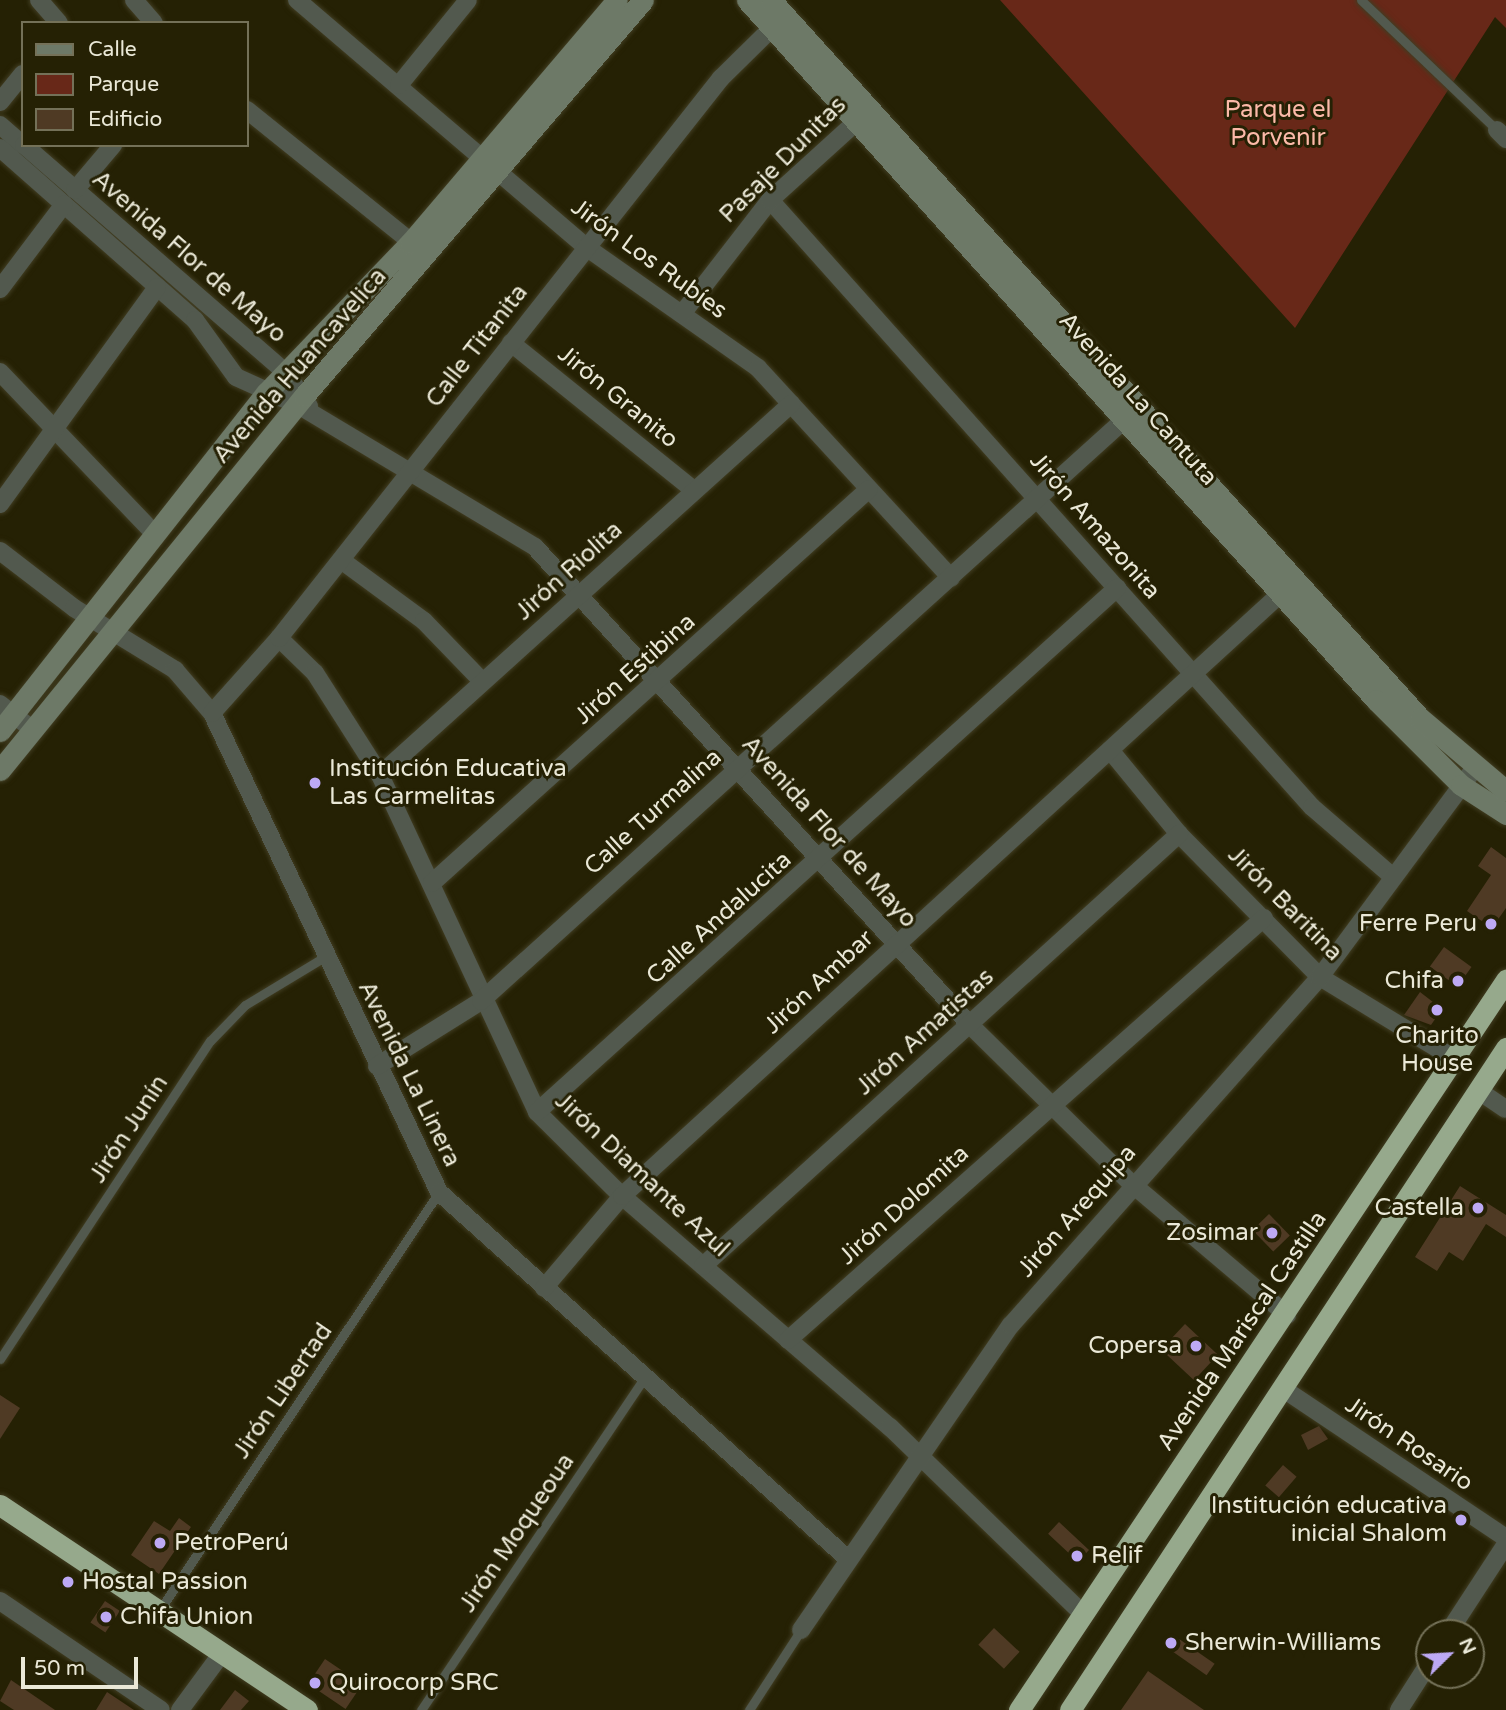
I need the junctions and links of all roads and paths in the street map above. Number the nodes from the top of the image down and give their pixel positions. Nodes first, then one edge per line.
1 (39, 0) edge
2 (297, 0) edge
3 (468, 0) edge
4 (617, 0) edge
5 (643, 0) edge
6 (747, 0) edge
7 (1361, 0) edge
8 (776, 14) edge
9 (56, 21) edge
10 (21, 76) edge
11 (399, 85) junction
12 (0, 102) edge
13 (248, 111) edge
14 (863, 115) junction
15 (0, 125) edge
16 (1502, 134) edge
17 (21, 143) edge
18 (25, 147) edge
19 (111, 147) edge
20 (0, 148) edge
21 (483, 159) junction
22 (501, 174) junction
23 (69, 197) junction
24 (770, 200) junction
25 (410, 243) junction
26 (586, 247) junction
27 (430, 256) junction
28 (157, 286) junction
29 (0, 289) edge
30 (682, 314) junction
31 (511, 343) junction
32 (0, 372) edge
33 (285, 372) junction
34 (267, 393) junction
35 (791, 404) junction
36 (305, 405) junction
37 (1129, 416) junction
38 (50, 426) junction
39 (408, 472) junction
40 (869, 489) junction
41 (694, 490) junction
42 (1038, 499) junction
43 (0, 504) edge
44 (155, 534) junction
45 (0, 551) edge
46 (341, 560) junction
47 (951, 578) junction
48 (1117, 588) junction
49 (1287, 588) junction
50 (583, 592) junction
51 (86, 616) junction
52 (112, 630) junction
53 (279, 638) junction
54 (1194, 675) junction
55 (659, 680) junction
56 (482, 681) junction
57 (212, 713) junction
58 (4, 716) edge
59 (32, 729) junction
60 (1110, 750) junction
61 (739, 767) junction
62 (0, 770) edge
63 (380, 775) junction
64 (1468, 777) junction
65 (1506, 791) edge
66 (1506, 814) edge
67 (1180, 834) junction
68 (821, 860) junction
69 (1392, 876) junction
70 (432, 883) junction
71 (1264, 918) junction
72 (896, 945) junction
73 (326, 956) junction
74 (1320, 976) junction
75 (1506, 980) edge
76 (481, 1001) junction
77 (970, 1025) junction
78 (1506, 1048) edge
79 (1455, 1059) junction
80 (377, 1066) junction
81 (1479, 1091) junction
82 (1051, 1106) junction
83 (1506, 1109) edge
84 (537, 1112) junction
85 (1132, 1184) junction
86 (439, 1192) junction
87 (622, 1196) junction
88 (703, 1266) junction
89 (544, 1287) junction
90 (1287, 1315) junction
91 (788, 1340) junction
92 (0, 1359) edge
93 (645, 1377) junction
94 (1284, 1390) junction
95 (917, 1456) junction
96 (0, 1505) edge
97 (1506, 1538) edge
98 (1506, 1544) edge
99 (848, 1559) junction
100 (0, 1601) edge
101 (159, 1611) junction
102 (1082, 1613) junction
103 (1457, 1619) edge
104 (802, 1630) joint
105 (222, 1653) junction
106 (1415, 1685) edge
107 (161, 1710) edge
108 (180, 1710) edge
109 (307, 1710) edge
110 (421, 1710) edge
111 (749, 1710) edge
112 (1019, 1710) edge
113 (1070, 1710) edge
114 (1399, 1710) edge

1 - 9 street
2 - 11 street, Jirón Los Rubíes
3 - 11 street
4 - 21 main road, Avenida Huancavelica
5 - 22 main road, Avenida Huancavelica
6 - 8 main road, Avenida La Cantuta
7 - 16 lane
8 - 14 main road, Avenida La Cantuta
8 - 26 street, Calle Titanita
10 - 12 street
11 - 21 street, Jirón Los Rubíes
13 - 25 street
14 - 24 street, Pasaje Dunitas
14 - 37 main road, Avenida La Cantuta
15 - 17 street, Avenida Flor de Mayo
18 - 23 street, Avenida Flor de Mayo
19 - 23 street
20 - 23 street, Avenida Flor de Mayo
21 - 22 street, Jirón Los Rubíes
21 - 25 main road, Avenida Huancavelica
22 - 26 street, Jirón Los Rubíes
22 - 27 main road, Avenida Huancavelica
23 - 28 street, Avenida Flor de Mayo
23 - 29 street
23 - 33 street, Avenida Flor de Mayo
24 - 30 street, Pasaje Dunitas
24 - 42 street, Jirón Amazonita
25 - 27 street
25 - 33 main road, Avenida Huancavelica
26 - 30 street, Jirón Los Rubíes
26 - 31 street, Calle Titanita
27 - 36 main road, Avenida Huancavelica
28 - 34 street, Avenida Flor de Mayo
28 - 38 street
30 - 35 street, Jirón Los Rubíes
31 - 39 street, Calle Titanita
31 - 41 street, Jirón Granito
32 - 38 street
33 - 34 main road, Avenida Huancavelica
33 - 36 street, Avenida Flor de Mayo
34 - 36 street, Avenida Flor de Mayo
34 - 44 main road, Avenida Huancavelica
35 - 40 street, Jirón Los Rubíes
35 - 41 street, Jirón Riolita
36 - 39 street, Avenida Flor de Mayo
36 - 52 main road, Avenida Huancavelica
37 - 42 street, Calle Turmalina
37 - 49 main road, Avenida La Cantuta
38 - 43 street
38 - 44 street
39 - 46 street, Calle Titanita
39 - 50 street, Avenida Flor de Mayo
40 - 47 street, Jirón Los Rubíes
40 - 55 street, Jirón Estibina
41 - 50 street, Jirón Riolita
42 - 47 street, Calle Turmalina
42 - 48 street, Jirón Amazonita
44 - 51 main road, Avenida Huancavelica
45 - 51 street, Avenida La Linera
46 - 53 street, Calle Titanita
46 - 56 street
47 - 61 street, Calle Turmalina
48 - 54 street, Jirón Amazonita
48 - 68 street, Calle Andalucita
49 - 54 street, Jirón Ambar
49 - 64 main road, Avenida La Cantuta
50 - 55 street, Avenida Flor de Mayo
50 - 56 street, Jirón Riolita
51 - 52 street, Avenida La Linera
51 - 58 main road, Avenida Huancavelica
52 - 57 street, Avenida La Linera
52 - 59 main road, Avenida Huancavelica
53 - 57 street, Calle Titanita
53 - 63 street, Jirón Diamante Azul
54 - 60 street, Jirón Ambar
54 - 69 street, Jirón Amazonita
55 - 61 street, Avenida Flor de Mayo
55 - 70 street, Jirón Estibina
56 - 63 street, Jirón Riolita
57 - 73 street, Avenida La Linera
58 - 59 street
59 - 62 main road, Avenida Huancavelica
60 - 67 street, Jirón Baritina
60 - 72 street, Jirón Ambar
61 - 68 street, Avenida Flor de Mayo
61 - 76 street, Calle Turmalina
63 - 70 street, Jirón Diamante Azul
64 - 65 main road, Avenida La Cantuta
64 - 66 main road, Avenida La Cantuta
64 - 69 street, Jirón Arequipa
67 - 71 street, Jirón Baritina
67 - 77 street, Jirón Amatistas
68 - 72 street, Avenida Flor de Mayo
68 - 84 street, Calle Andalucita
69 - 74 street, Jirón Arequipa
70 - 76 street, Jirón Diamante Azul
71 - 74 street, Jirón Baritina
71 - 82 street, Jirón Dolomita
72 - 77 street, Avenida Flor de Mayo
72 - 87 street, Jirón Ambar
73 - 80 street, Avenida La Linera
73 - 92 lane, Jirón Junín
74 - 79 street, Jirón Baritina
74 - 85 street, Jirón Arequipa
75 - 79 highway, Avenida Mariscal Castilla
76 - 80 street, Calle Turmalina
76 - 84 street, Jirón Diamante Azul
77 - 82 street, Avenida Flor de Mayo
77 - 88 street, Jirón Amatistas
78 - 81 highway
79 - 90 highway, Avenida Mariscal Castilla
80 - 86 street, Avenida La Linera
81 - 83 street
81 - 94 highway
82 - 85 street, Avenida Flor de Mayo
82 - 91 street, Jirón Dolomita
84 - 87 street, Jirón Diamante Azul
85 - 90 street, Avenida Flor de Mayo
85 - 95 street, Jirón Arequipa
86 - 89 street, Avenida La Linera
86 - 101 lane, Jirón Libertad
87 - 88 street, Jirón Diamante Azul
87 - 89 street, Jirón Ambar
88 - 91 street, Jirón Diamante Azul
89 - 93 street, Avenida La Linera
90 - 102 highway, Avenida Mariscal Castilla
91 - 95 street, Jirón Diamante Azul
93 - 99 street, Avenida La Linera
93 - 110 lane, Jirón Moqueoua
94 - 97 street, Jirón Rosario
94 - 113 highway
95 - 99 street, Jirón Arequipa
95 - 102 street, Jirón Diamante Azul
96 - 101 highway
98 - 103 street
99 - 104 street, Jirón Arequipa
100 - 107 street
101 - 105 highway
102 - 112 highway, Avenida Mariscal Castilla
104 - 111 lane, Jirón Arequipa
105 - 108 street
105 - 109 highway
106 - 114 street

